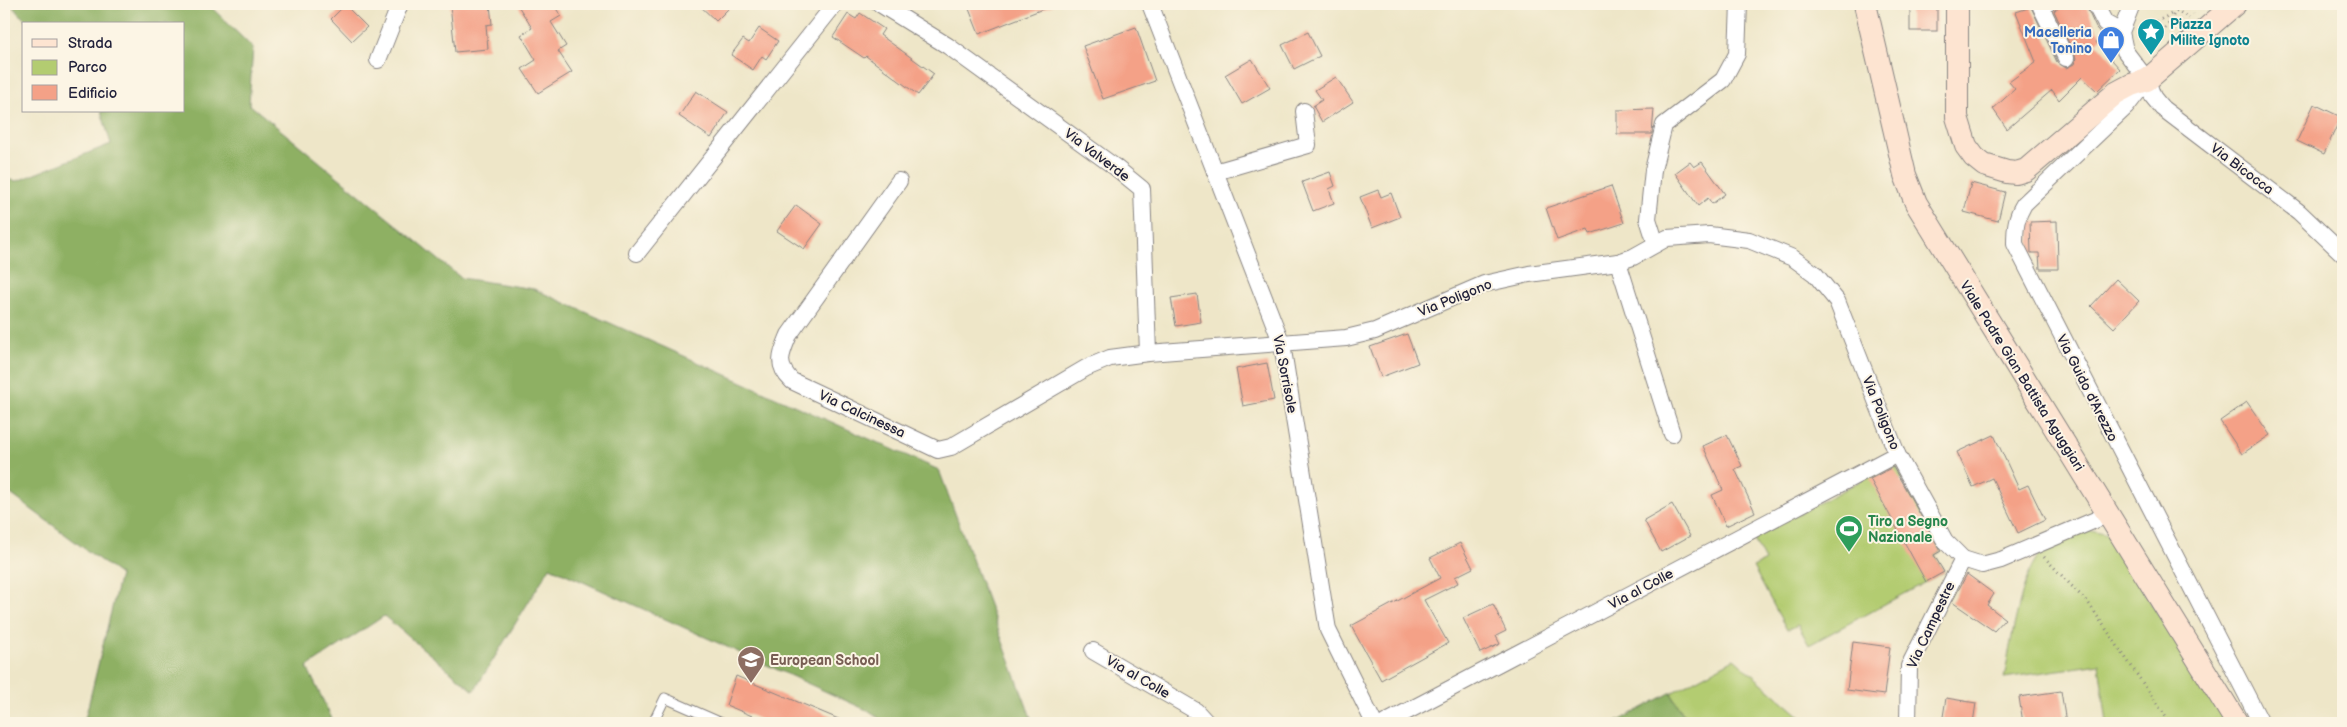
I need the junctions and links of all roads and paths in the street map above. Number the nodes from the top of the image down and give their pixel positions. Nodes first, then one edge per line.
1 (400, 4) edge
2 (835, 4) edge
3 (880, 4) edge
4 (1150, 4) edge
5 (1739, 4) edge
6 (1865, 4) edge
7 (1957, 4) edge
8 (2047, 4) edge
9 (2095, 4) edge
10 (2132, 4) edge
11 (2180, 4) edge
12 (2193, 4) edge
13 (2235, 4) edge
14 (2175, 12) junction
15 (2194, 14) dead end
16 (2189, 18) dead end
17 (2134, 33) dead end
18 (2124, 51) junction
19 (2150, 53) dead end
20 (2066, 58) dead end
21 (378, 60) dead end
22 (2147, 80) junction
23 (1304, 111) dead end
24 (1215, 172) junction
25 (899, 180) dead end
26 (1656, 244) junction
27 (637, 253) dead end
28 (2343, 254) edge
29 (1618, 262) junction
30 (1282, 344) junction
31 (1148, 353) junction
32 (1672, 434) dead end
33 (1897, 454) junction
34 (2107, 515) junction
35 (2034, 546) junction
36 (1963, 559) junction
37 (1093, 651) dead end
38 (657, 722) edge
39 (722, 723) edge
40 (1207, 723) edge
41 (1374, 723) edge
42 (1385, 723) edge
43 (1908, 723) edge
44 (2170, 723) edge
45 (2237, 723) edge
46 (2261, 723) edge

1 - 21 street
2 - 27 street
3 - 31 street, Via Valverde
4 - 24 street, Via Sorrisole
5 - 26 street
6 - 34 main road, Viale Padre Gian Battista Aguggiari
7 - 22 main road
8 - 20 street
9 - 18 street
10 - 18 street
11 - 14 path
12 - 15 path
13 - 22 main road
14 - 16 path
14 - 17 path
14 - 19 path
18 - 22 street
22 - 28 street, Via Bicocca
22 - 46 street, Via Guido d'Arezzo
23 - 24 street
24 - 30 street, Via Sorrisole
25 - 31 street, Via Calcinessa
26 - 29 street, Via Poligono
26 - 33 street, Via Poligono
29 - 30 street, Via Poligono
29 - 32 street
30 - 31 street
30 - 41 street, Via Sorrisole
33 - 36 street, Via Poligono
33 - 42 street, Via al Colle
34 - 35 street
34 - 45 main road, Viale Padre Gian Battista Aguggiari
35 - 36 street
35 - 44 path
36 - 43 street, Via Campestre
37 - 40 street, Via al Colle
38 - 39 lane

